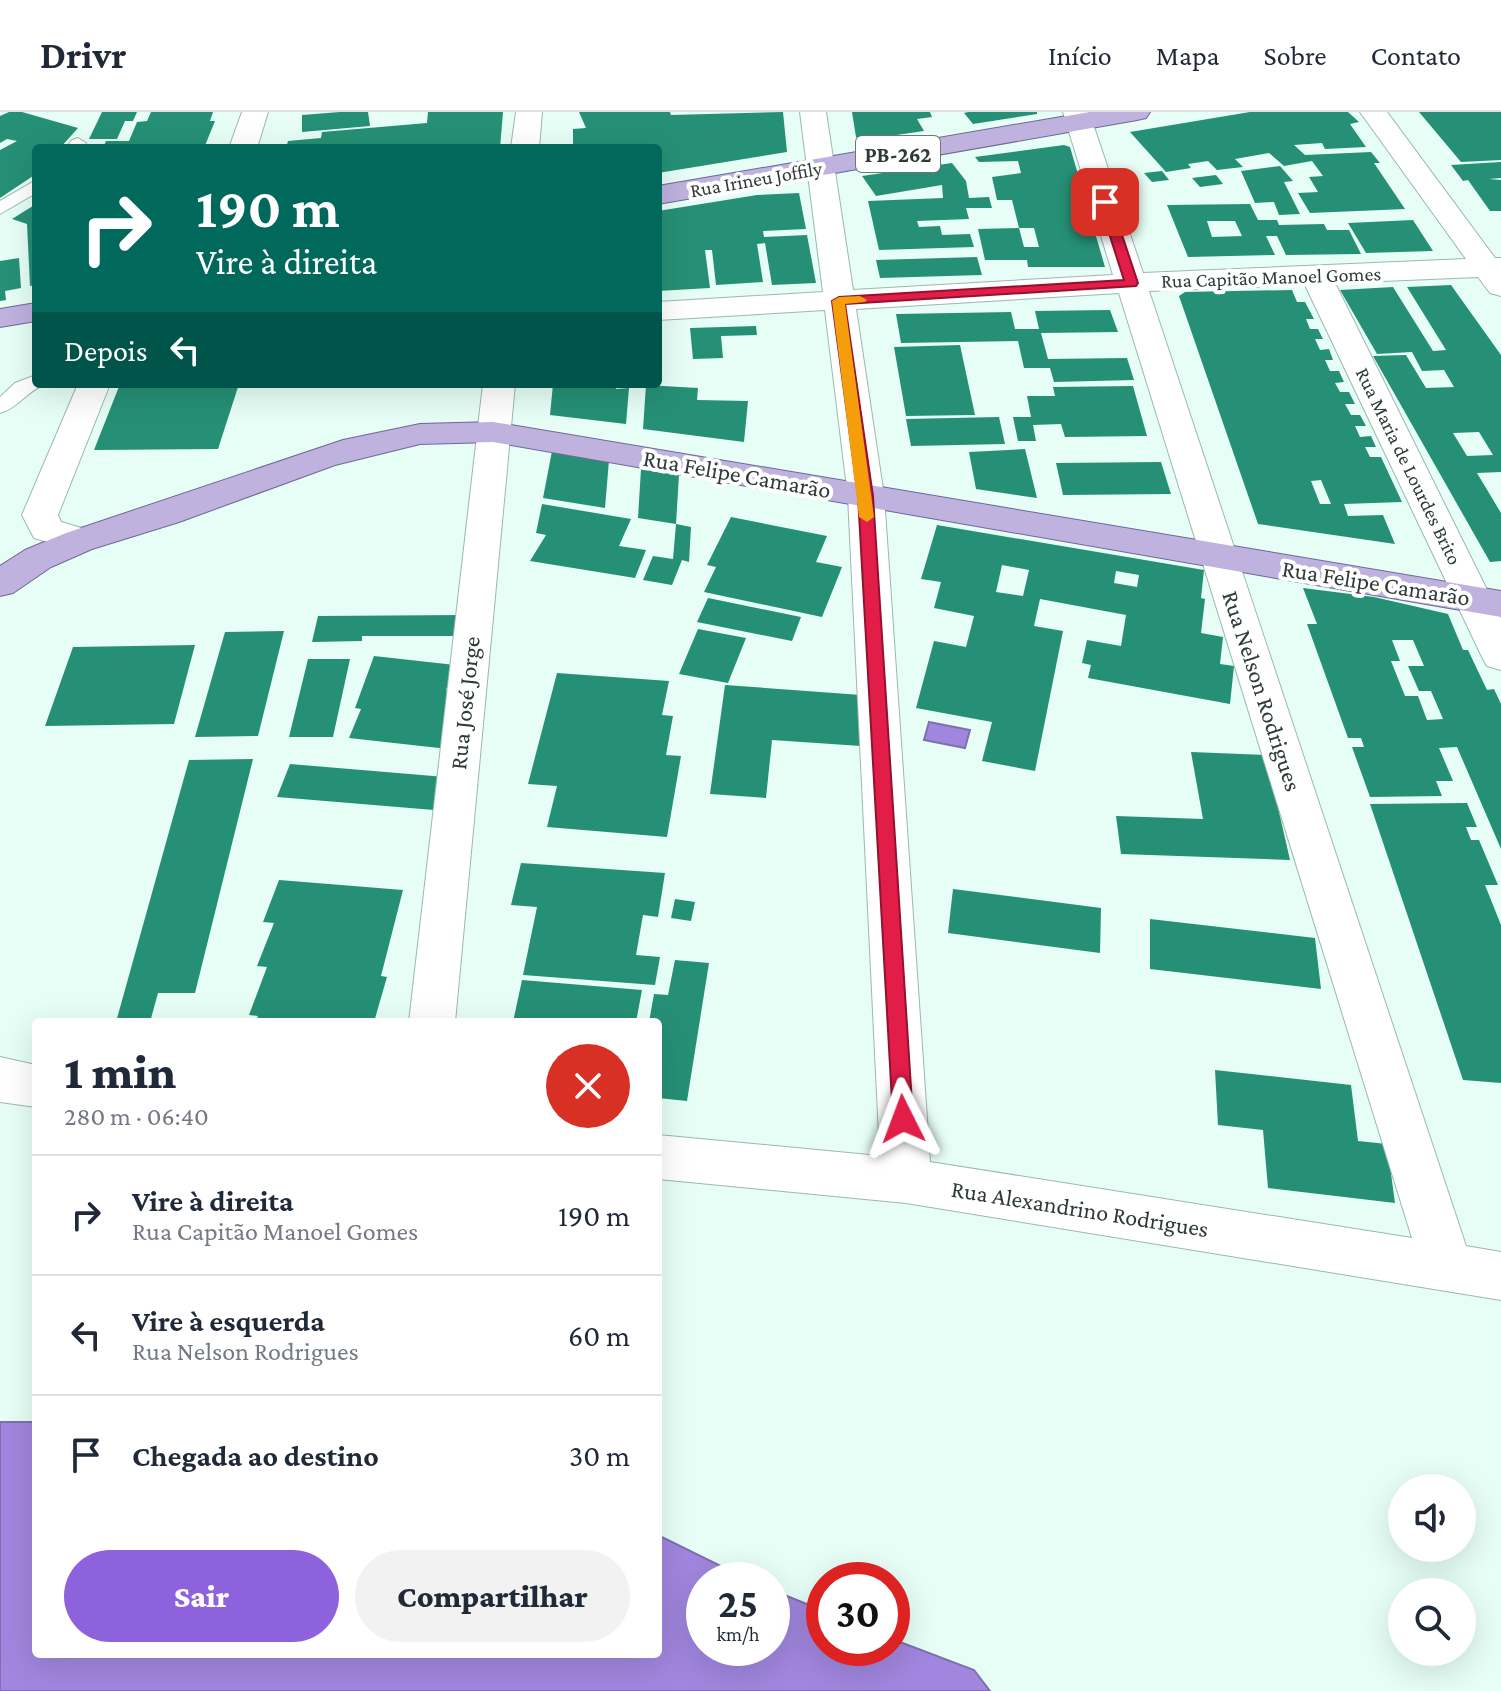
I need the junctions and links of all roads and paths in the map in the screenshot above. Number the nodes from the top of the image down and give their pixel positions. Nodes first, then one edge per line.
1 (255, 112) edge
2 (529, 112) edge
3 (813, 112) edge
4 (1137, 112) edge
5 (1373, 112) edge
6 (1078, 117) edge
7 (244, 144) edge
8 (525, 144) edge
9 (821, 168) junction
10 (32, 188) edge
11 (662, 194) edge
12 (0, 209) edge
13 (1496, 274) edge
14 (1316, 275) junction
15 (1131, 283) junction
16 (839, 301) junction
17 (662, 311) edge
18 (32, 313) edge
19 (0, 318) edge
20 (29, 384) edge
21 (92, 388) edge
22 (498, 388) edge
23 (0, 389) edge
24 (0, 407) edge
25 (493, 432) junction
26 (866, 496) junction
27 (79, 539) junction
28 (1220, 557) junction
29 (0, 584) edge
30 (1487, 601) edge
31 (1501, 657) edge
32 (432, 1018) edge
33 (0, 1077) edge
34 (32, 1086) edge
35 (662, 1157) edge
36 (906, 1181) junction
37 (1448, 1269) junction
38 (1501, 1276) edge

1 - 7 street
2 - 8 street
3 - 9 street
4 - 6 main road, Rua Irineu Joffily / PB-262
5 - 13 street
6 - 9 main road, Rua Irineu Joffily / PB-262
6 - 15 street, Rua Nelson Rodrigues
9 - 11 main road, Rua Irineu Joffily / PB-262
9 - 16 street
10 - 12 lane
13 - 14 street, Rua Capitão Manoel Gomes
14 - 15 street, Rua Capitão Manoel Gomes
14 - 30 street, Rua Maria de Lourdes Brito
15 - 16 street, Rua Capitão Manoel Gomes
15 - 28 street, Rua Nelson Rodrigues
16 - 17 street, Rua Capitão Manoel Gomes
16 - 26 street
18 - 19 main road
20 - 23 lane
20 - 24 lane
21 - 27 street
22 - 25 street, Rua José Jorge
25 - 26 main road, Rua Felipe Camarão
25 - 27 main road, Rua Felipe Camarão
25 - 32 street, Rua José Jorge
26 - 28 main road, Rua Felipe Camarão
26 - 36 street
27 - 29 main road, Rua Felipe Camarão
28 - 30 main road, Rua Felipe Camarão
28 - 37 street, Rua Nelson Rodrigues
30 - 31 street, Rua Maria de Lourdes Brito
33 - 34 street
35 - 36 street, Rua Alexandrino Rodrigues
36 - 37 street, Rua Alexandrino Rodrigues
37 - 38 street, Rua Alexandrino Rodrigues

